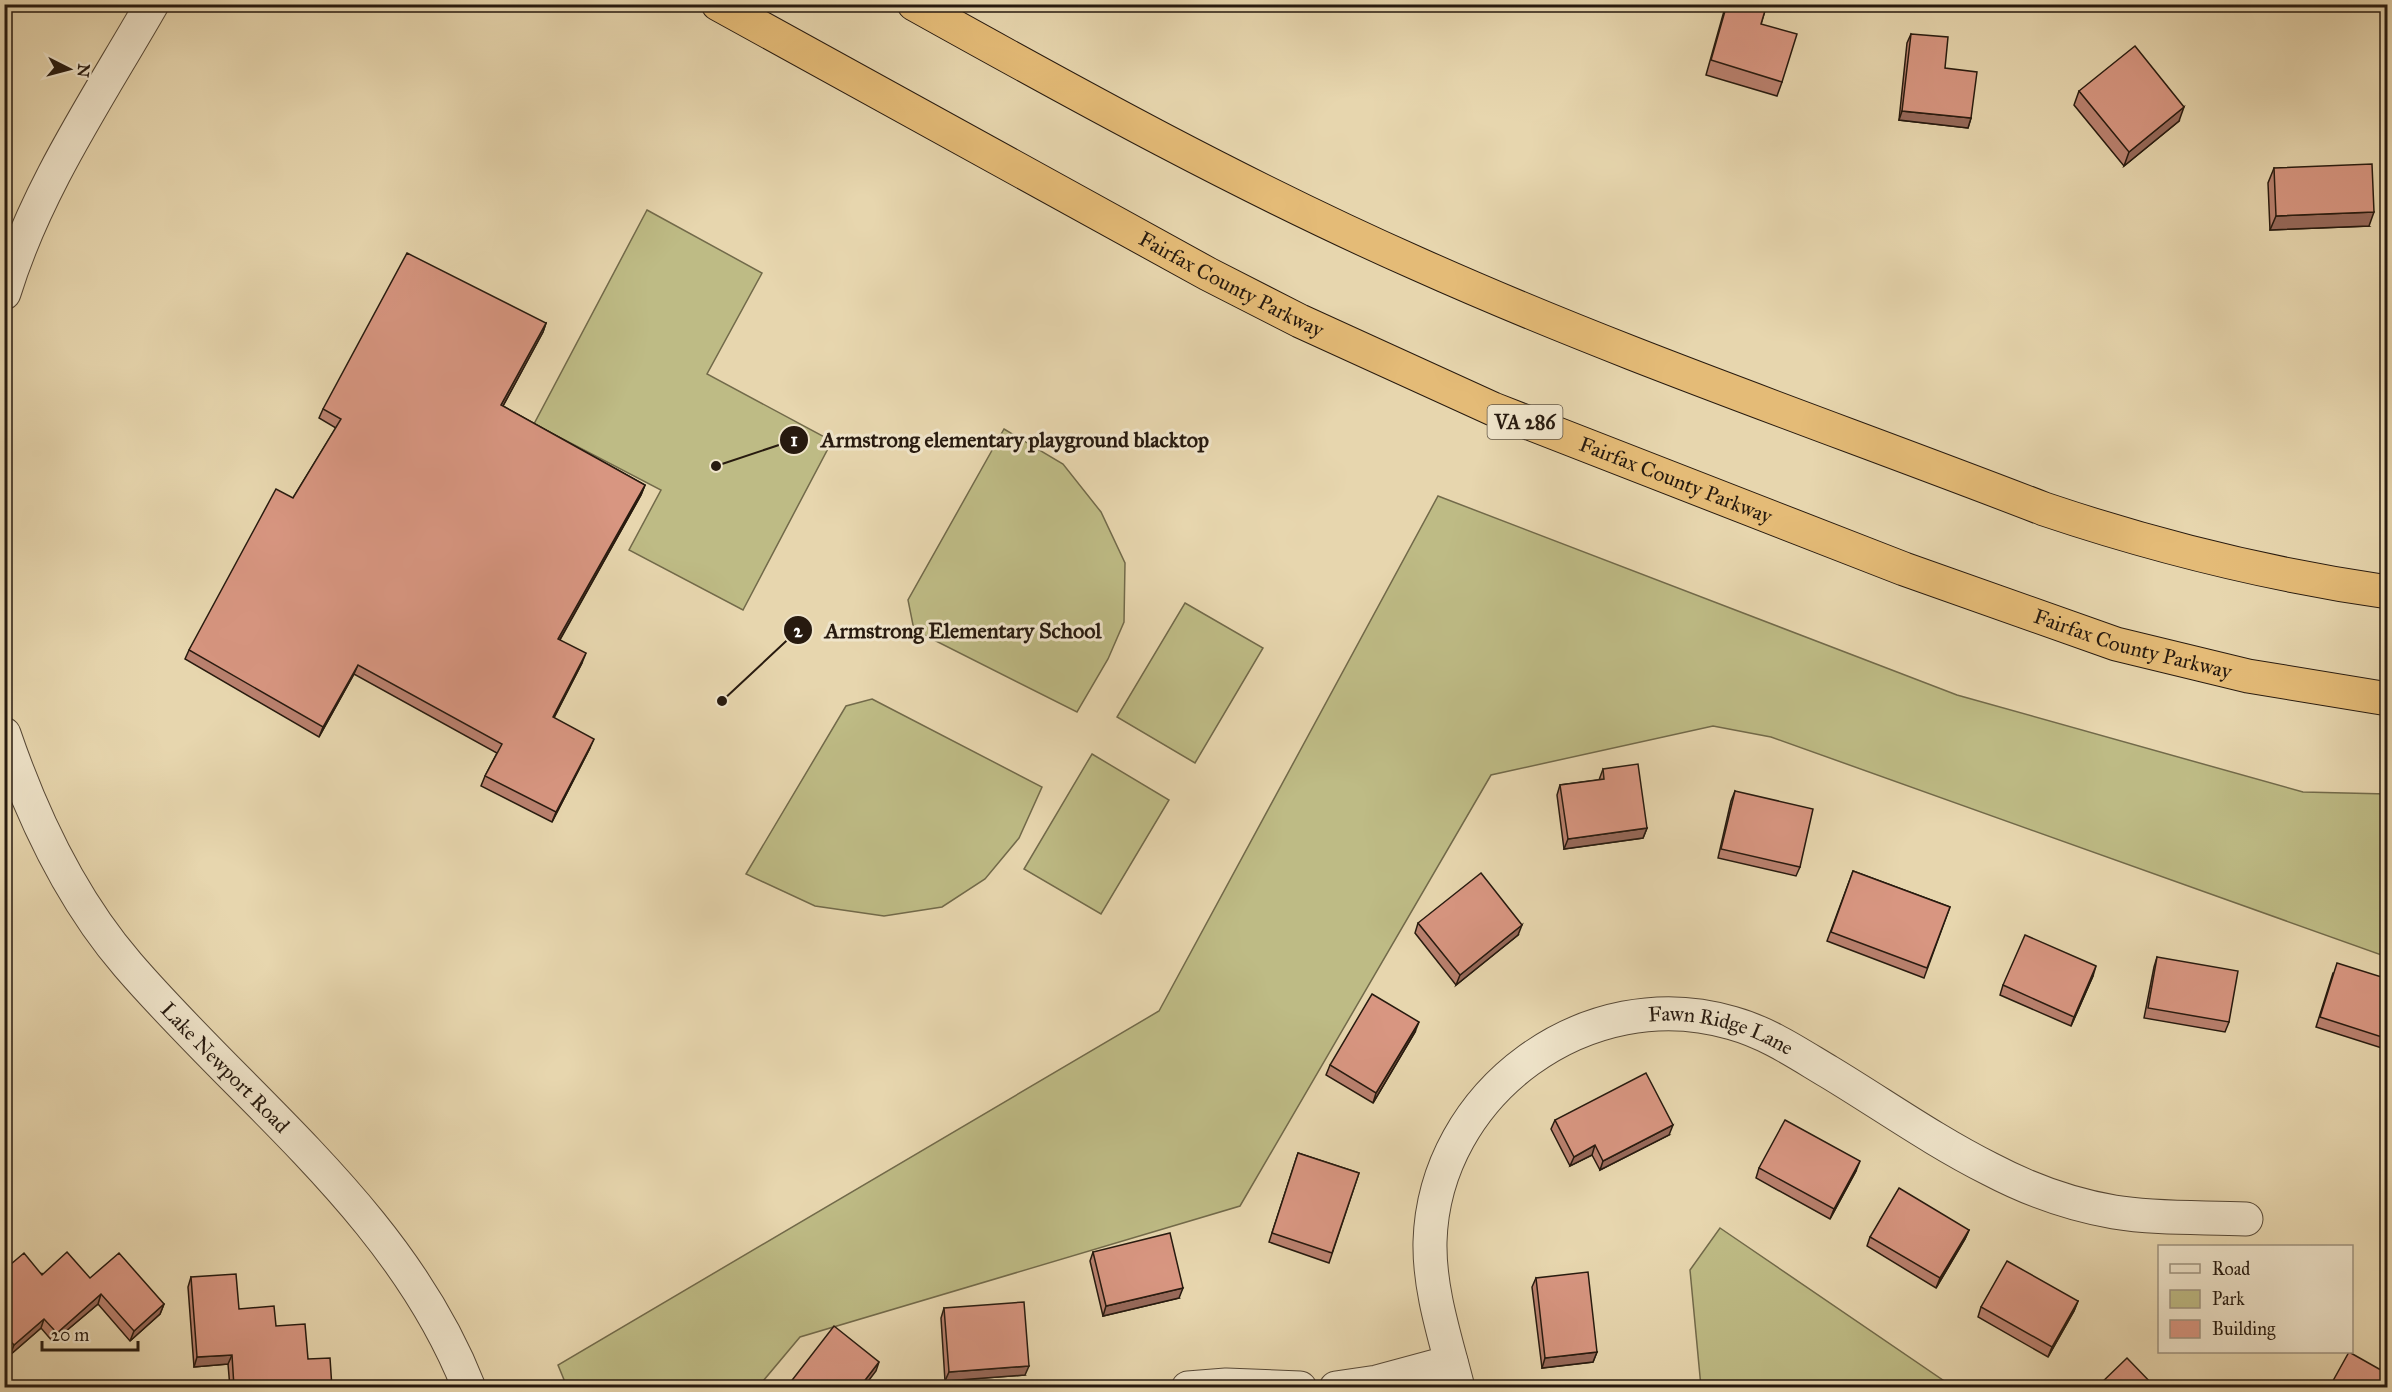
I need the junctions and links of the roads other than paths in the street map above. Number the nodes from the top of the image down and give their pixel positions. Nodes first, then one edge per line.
1 (152, 4) edge
2 (718, 4) edge
3 (914, 4) edge
4 (4, 293) edge
5 (2388, 592) edge
6 (2388, 699) edge
7 (4, 734) edge
8 (2246, 1219) dead end
9 (1455, 1375) edge
10 (469, 1388) edge
11 (1188, 1388) edge
12 (1300, 1388) edge
13 (1336, 1388) edge

1 - 4 street
2 - 6 highway, Fairfax County Parkway / VA 286
3 - 5 highway
7 - 10 street, Lake Newport Road
8 - 9 street, Fawn Ridge Lane
9 - 13 street
11 - 12 street

